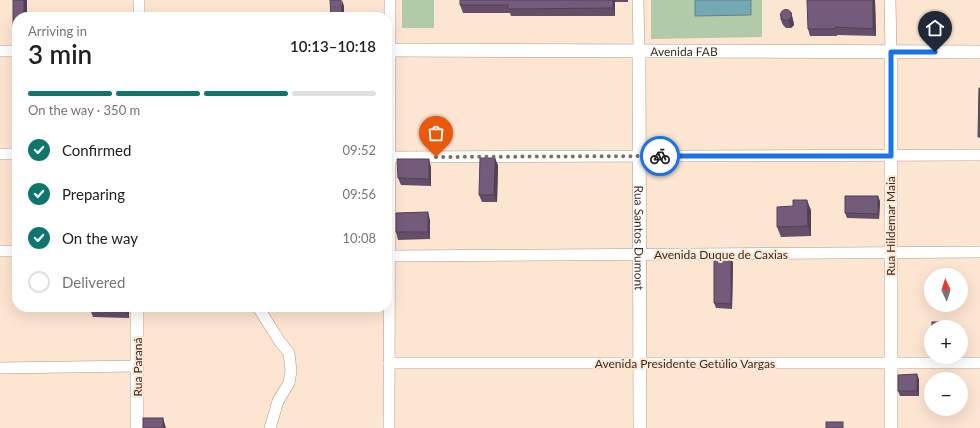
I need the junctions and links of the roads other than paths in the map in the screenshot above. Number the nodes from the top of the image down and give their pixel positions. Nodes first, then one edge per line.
1 (139, 0) edge
2 (390, 0) edge
3 (638, 0) edge
4 (890, 0) edge
5 (139, 12) edge
6 (390, 12) edge
7 (392, 50) edge
8 (0, 51) edge
9 (12, 52) edge
10 (639, 52) junction
11 (891, 52) junction
12 (980, 52) edge
13 (0, 154) edge
14 (12, 154) edge
15 (980, 155) edge
16 (638, 156) junction
17 (891, 156) junction
18 (392, 157) edge
19 (0, 251) edge
20 (12, 251) edge
21 (980, 252) edge
22 (890, 253) junction
23 (639, 254) junction
24 (392, 256) edge
25 (137, 312) edge
26 (261, 312) edge
27 (389, 312) edge
28 (389, 363) junction
29 (639, 363) junction
30 (891, 363) junction
31 (980, 363) edge
32 (136, 366) junction
33 (0, 368) edge
34 (137, 428) edge
35 (270, 428) edge
36 (389, 428) edge
37 (640, 428) edge
38 (892, 428) edge

1 - 5 street
2 - 6 street
3 - 10 street, Rua Santos Dumont
4 - 11 street, Rua Hildemar Maia
7 - 10 main road, Avenida FAB
8 - 9 street
10 - 11 main road, Avenida FAB
10 - 16 main road, Rua Santos Dumont
11 - 12 main road, Avenida FAB
11 - 17 main road, Rua Hildemar Maia
13 - 14 street
15 - 17 street
16 - 17 street
16 - 18 street
16 - 23 main road, Rua Santos Dumont
17 - 22 main road, Rua Hildemar Maia
19 - 20 street
21 - 22 street, Avenida Duque de Caxias
22 - 23 street, Avenida Duque de Caxias
22 - 30 main road, Rua Hildemar Maia
23 - 24 street, Avenida Duque de Caxias
23 - 29 main road, Rua Santos Dumont
25 - 32 main road, Rua Paraná
26 - 35 street
27 - 28 street
28 - 29 street, Avenida Presidente Getúlio Vargas
28 - 36 street
29 - 30 street, Avenida Presidente Getúlio Vargas
29 - 37 main road, Rua Santos Dumont
30 - 31 street, Avenida Presidente Getúlio Vargas
30 - 38 main road, Rua Hildemar Maia
32 - 33 street
32 - 34 main road, Rua Paraná

